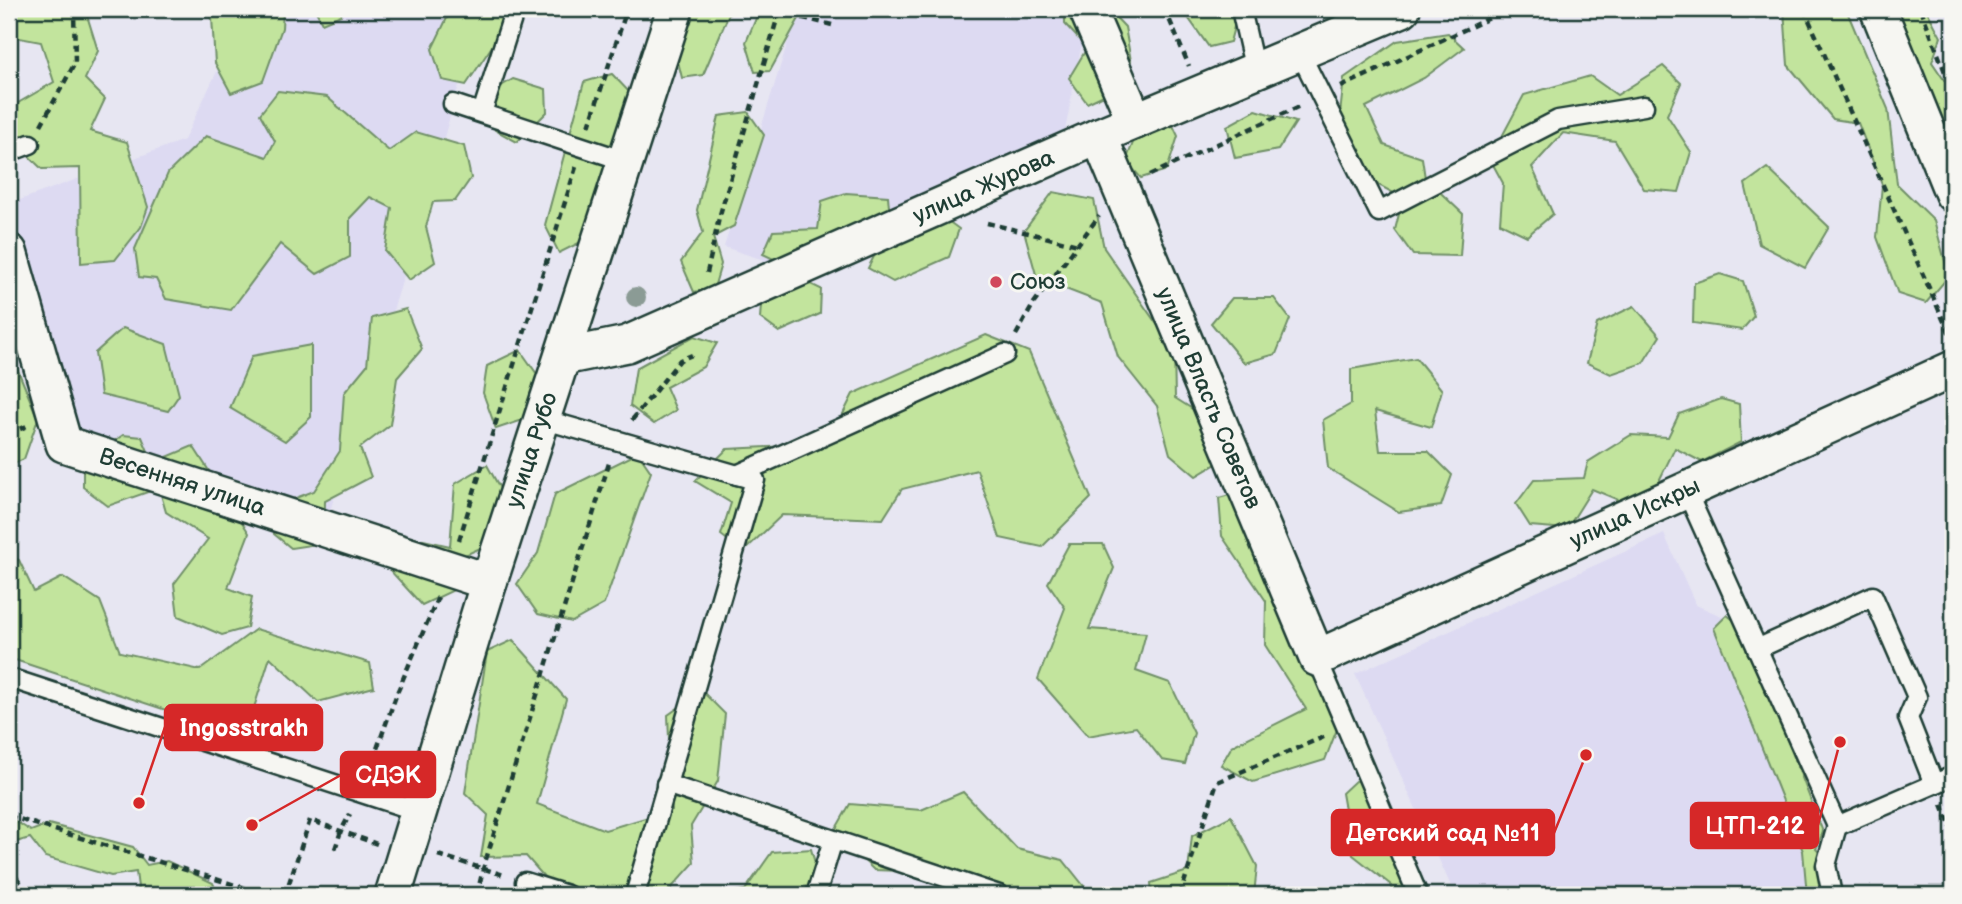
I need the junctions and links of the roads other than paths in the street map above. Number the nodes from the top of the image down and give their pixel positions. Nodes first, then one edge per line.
1 (515, 9) edge
2 (675, 9) edge
3 (1087, 9) edge
4 (1241, 9) edge
5 (1402, 9) edge
6 (1878, 9) edge
7 (1300, 53) junction
8 (1255, 71) junction
9 (453, 104) dead end
10 (1644, 106) dead end
11 (482, 113) junction
12 (1135, 121) junction
13 (1099, 136) junction
14 (30, 144) road end
15 (9, 152) edge
16 (625, 161) junction
17 (1953, 194) edge
18 (9, 252) edge
19 (1005, 354) road end
20 (564, 357) junction
21 (1953, 369) edge
22 (542, 419) junction
23 (737, 475) junction
24 (1686, 491) junction
25 (489, 582) junction
26 (1757, 649) junction
27 (1317, 658) junction
28 (9, 678) edge
29 (1953, 776) edge
30 (1934, 784) junction
31 (666, 785) junction
32 (418, 811) junction
33 (1838, 826) junction
34 (832, 840) junction
35 (524, 882) road end
36 (393, 895) edge
37 (567, 895) edge
38 (635, 895) edge
39 (816, 895) edge
40 (999, 895) edge
41 (1418, 895) edge
42 (1832, 895) edge

1 - 11 lane
2 - 16 street, улица Рубо
3 - 12 street
4 - 8 lane
5 - 7 street, улица Журова
6 - 17 street
7 - 8 street, улица Журова
7 - 10 lane
8 - 12 street, улица Журова
9 - 11 lane
11 - 16 lane
12 - 13 street, улица Журова
13 - 20 street, улица Журова
13 - 27 street, улица Власть Советов
14 - 15 lane
16 - 20 street, улица Рубо
18 - 25 street, Весенняя улица
19 - 23 lane
20 - 22 street, улица Рубо
21 - 24 street, улица Искры
22 - 23 lane
22 - 25 street, улица Рубо
23 - 31 lane
24 - 26 lane
24 - 27 street, улица Искры
25 - 32 street, улица Рубо
26 - 30 lane
26 - 33 lane
27 - 41 lane
28 - 32 lane
29 - 30 lane
30 - 33 lane
31 - 34 lane
31 - 38 lane
32 - 36 street, улица Рубо
33 - 42 lane
34 - 39 lane
34 - 40 lane
35 - 37 lane

